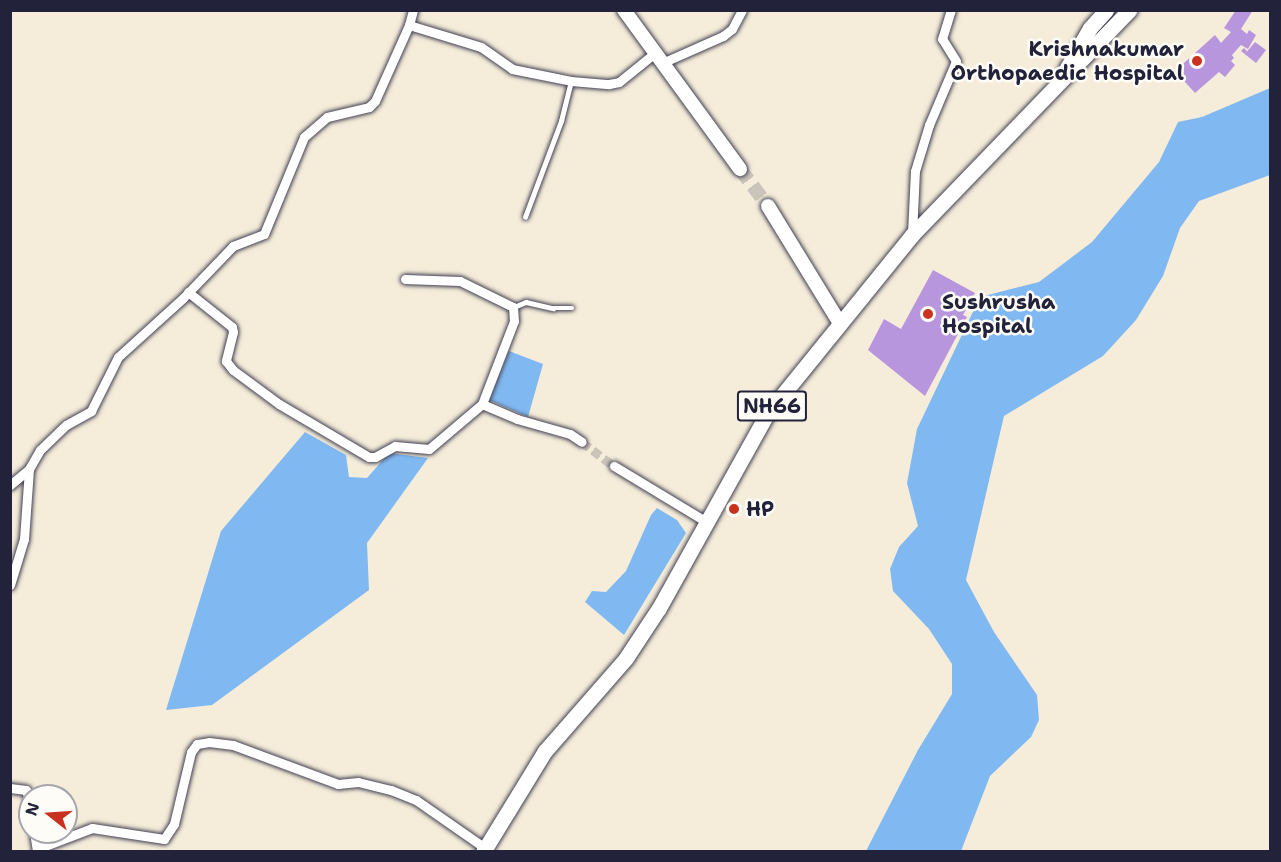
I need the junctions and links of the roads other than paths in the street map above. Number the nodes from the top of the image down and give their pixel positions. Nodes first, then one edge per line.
1 (413, 10) edge
2 (624, 10) edge
3 (742, 10) edge
4 (951, 10) edge
5 (1106, 10) edge
6 (1129, 10) edge
7 (409, 25) junction
8 (658, 58) junction
9 (571, 81) junction
10 (1057, 85) junction
11 (740, 169) tunnel mouth
12 (768, 206) tunnel mouth
13 (525, 217) dead end
14 (912, 235) junction
15 (405, 279) dead end
16 (188, 292) junction
17 (513, 307) junction
18 (572, 308) dead end
19 (839, 322) junction
20 (482, 404) junction
21 (582, 442) tunnel mouth
22 (614, 466) tunnel mouth
23 (29, 469) junction
24 (10, 485) edge
25 (705, 521) junction
26 (10, 585) edge
27 (37, 850) edge
28 (484, 850) edge

1 - 7 street
2 - 8 main road
3 - 8 street
4 - 14 street
5 - 10 main road
6 - 10 main road, NH66
7 - 9 street
7 - 16 street
8 - 9 street
8 - 11 main road
9 - 13 lane
10 - 14 main road, NH66
12 - 19 main road
14 - 19 main road, NH66
15 - 17 street
16 - 20 street
16 - 23 street
17 - 18 lane
17 - 20 street
19 - 25 main road, NH66
20 - 21 street
22 - 25 street
23 - 24 street
23 - 26 street
25 - 28 main road, NH66
27 - 28 street

